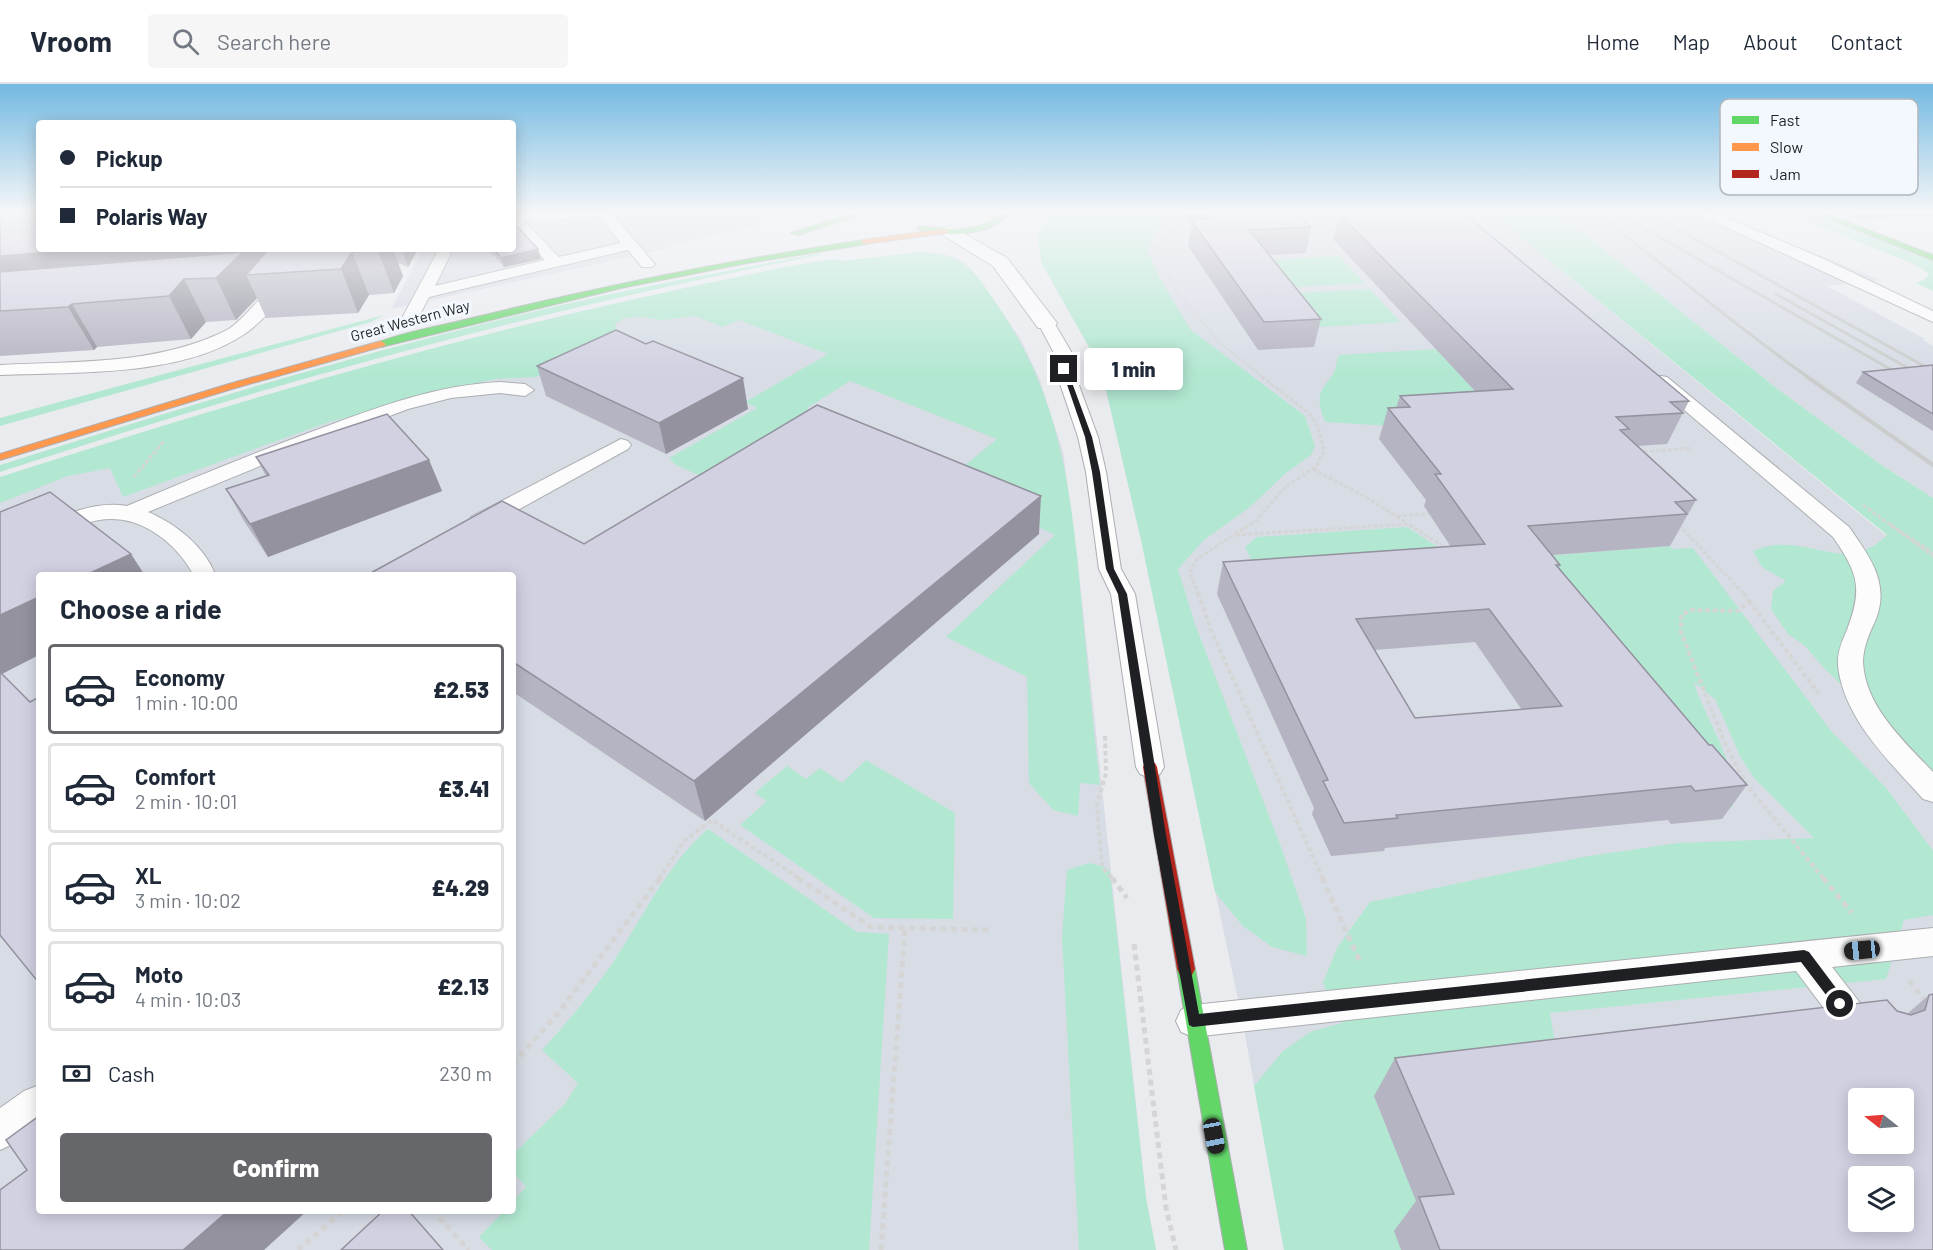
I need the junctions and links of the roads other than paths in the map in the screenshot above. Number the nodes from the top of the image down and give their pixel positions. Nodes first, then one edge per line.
1 (442, 264) edge
2 (546, 264) edge
3 (731, 264) edge
4 (1002, 264) edge
5 (1824, 264) edge
6 (291, 282) joint
7 (251, 286) dead end
8 (423, 296) junction
9 (429, 314) dead end
10 (1933, 317) edge
11 (404, 321) joint
12 (1046, 322) joint
13 (0, 370) edge
14 (1648, 370) edge
15 (525, 390) dead end
16 (621, 445) dead end
17 (0, 457) edge
18 (128, 513) junction
19 (465, 530) edge
20 (0, 554) edge
21 (203, 572) edge
22 (1150, 767) joint
23 (1933, 792) edge
24 (1933, 942) edge
25 (1804, 956) junction
26 (1193, 1021) junction
27 (1865, 1036) edge
28 (36, 1105) edge
29 (0, 1131) edge
30 (1236, 1250) edge

1 - 8 lane
2 - 8 lane
3 - 17 main road, Great Western Way
4 - 12 street
5 - 10 lane
6 - 7 street
6 - 13 lane
8 - 11 lane
9 - 11 main road, Great Western Way
12 - 22 lane
14 - 23 lane
15 - 18 lane
16 - 19 lane
18 - 20 lane
18 - 21 lane
22 - 26 main road
24 - 25 lane
25 - 26 lane
25 - 27 lane
26 - 30 main road
28 - 29 lane

